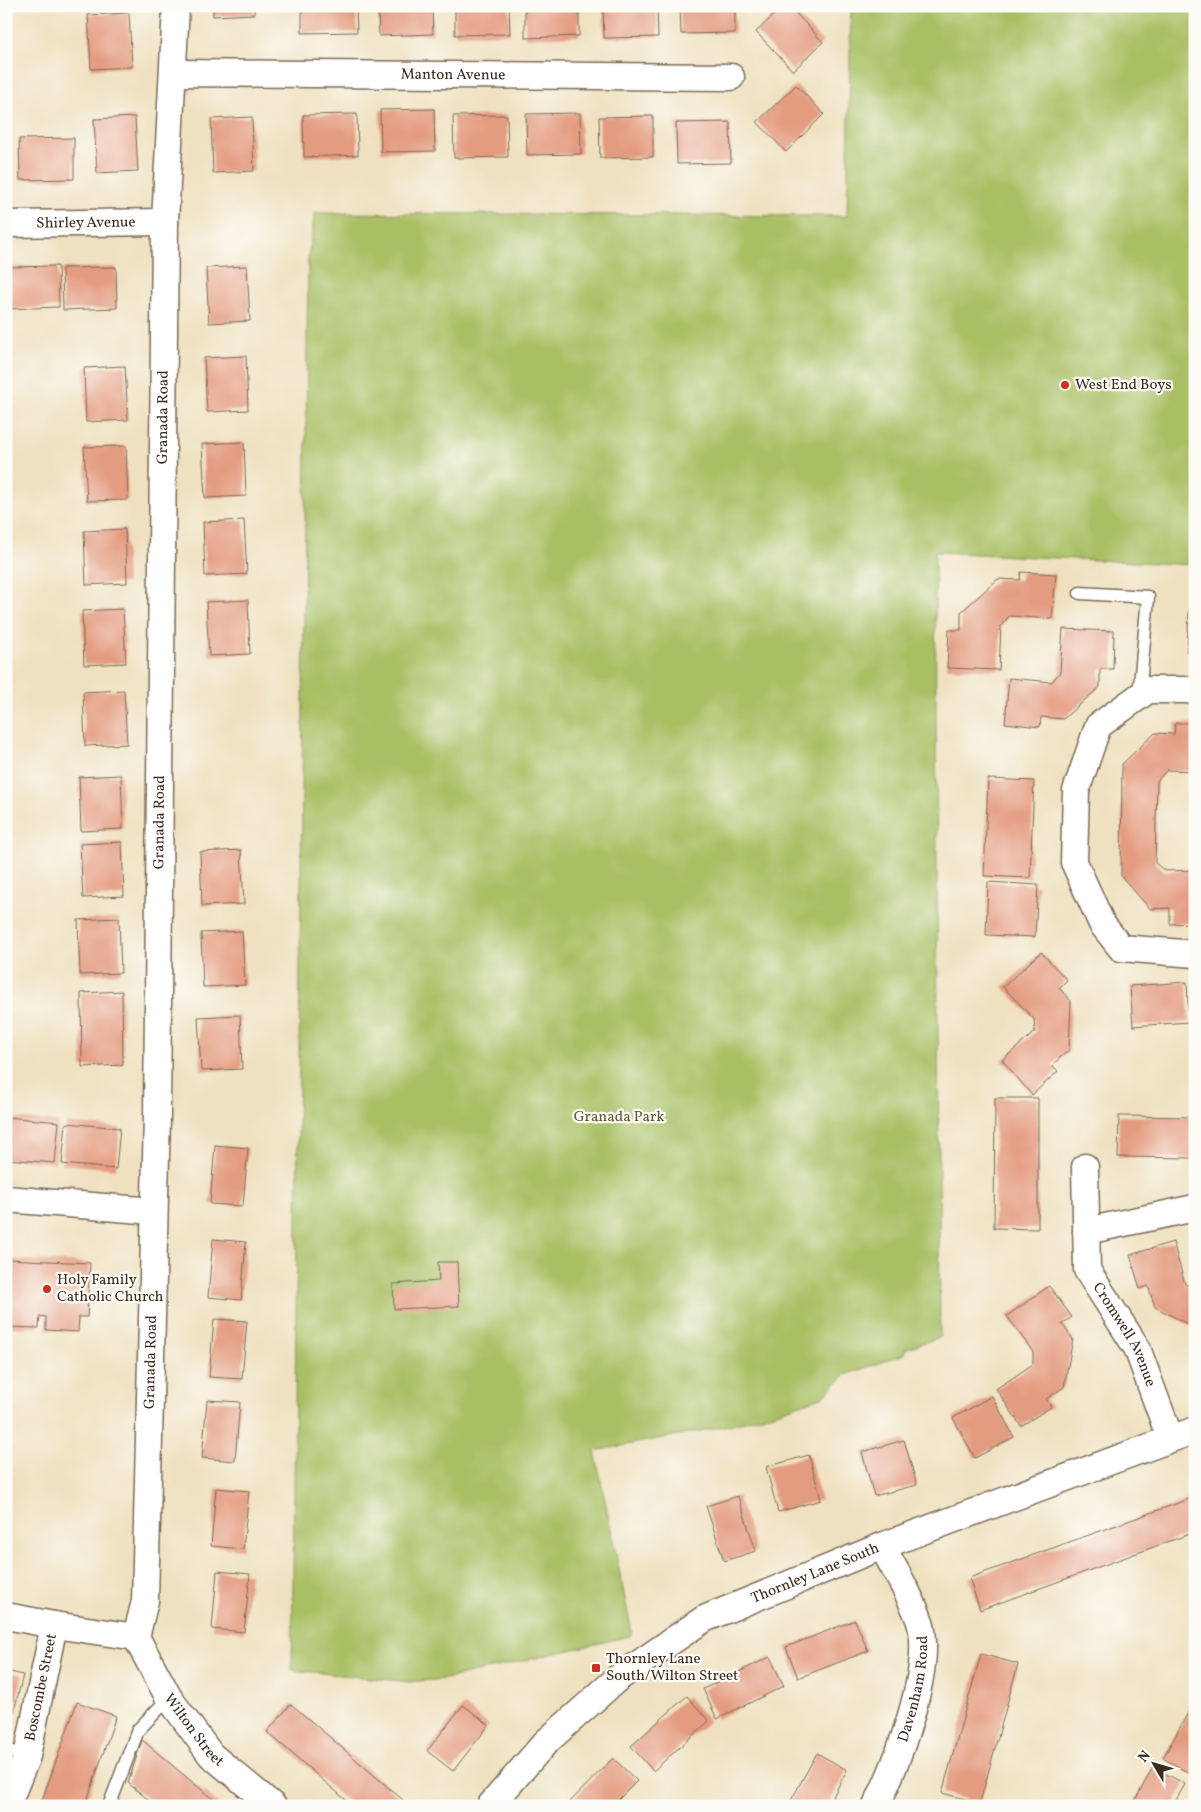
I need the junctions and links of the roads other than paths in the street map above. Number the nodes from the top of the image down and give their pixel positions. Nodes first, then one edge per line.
1 (176, 6) edge
2 (174, 73) junction
3 (731, 77) dead end
4 (165, 222) junction
5 (6, 224) edge
6 (1080, 593) dead end
7 (1195, 690) edge
8 (1139, 696) junction
9 (1195, 954) edge
10 (1085, 1167) dead end
11 (6, 1199) edge
12 (1195, 1208) edge
13 (154, 1211) junction
14 (1086, 1231) junction
15 (1195, 1430) edge
16 (1170, 1438) junction
17 (882, 1546) junction
18 (6, 1616) edge
19 (54, 1625) junction
20 (136, 1636) junction
21 (169, 1698) junction
22 (17, 1753) edge
23 (7, 1806) edge
24 (109, 1806) edge
25 (274, 1806) edge
26 (490, 1806) edge
27 (876, 1806) edge

1 - 2 street, Granada Road
2 - 3 street, Manton Avenue
2 - 4 street, Granada Road
4 - 5 street, Shirley Avenue
4 - 13 street, Granada Road
6 - 8 lane
7 - 8 street
8 - 9 street
10 - 14 street, Cromwell Avenue
11 - 13 street
12 - 14 street
13 - 20 street, Granada Road
14 - 16 street, Cromwell Avenue
15 - 16 street, Thornley Lane South
16 - 17 street, Thornley Lane South
17 - 26 street, Thornley Lane South
17 - 27 street, Davenham Road
18 - 19 street
19 - 20 street
19 - 22 street, Boscombe Street
20 - 21 street, Wilton Street
21 - 24 lane
21 - 25 street, Wilton Street
22 - 23 street, Boscombe Street

